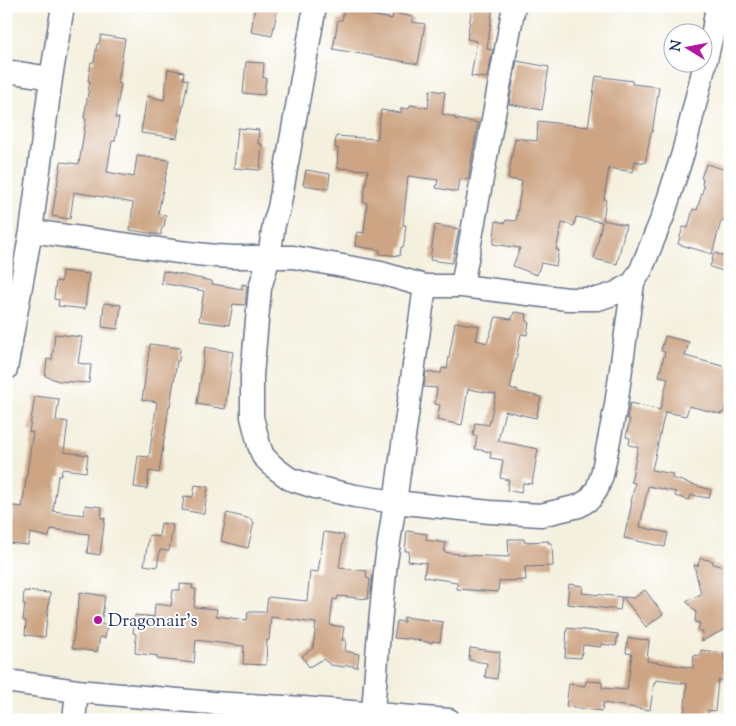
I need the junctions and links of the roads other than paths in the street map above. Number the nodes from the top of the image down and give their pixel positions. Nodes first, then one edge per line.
1 (63, 6) edge
2 (315, 6) edge
3 (514, 6) edge
4 (717, 6) edge
5 (721, 33) edge
6 (6, 72) edge
7 (51, 78) junction
8 (31, 231) junction
9 (269, 257) junction
10 (633, 283) junction
11 (424, 286) junction
12 (462, 286) junction
13 (6, 369) edge
14 (395, 502) junction
15 (6, 681) edge
16 (77, 691) junction
17 (373, 713) junction
18 (302, 714) edge
19 (74, 720) edge
20 (449, 720) edge

1 - 7 street
2 - 9 street
3 - 12 street
4 - 5 street
5 - 10 street
6 - 7 street
7 - 8 street
8 - 9 street
8 - 13 street
9 - 11 street
9 - 14 street
10 - 12 street
10 - 14 street
11 - 12 street
11 - 14 street
14 - 17 street
15 - 16 street
16 - 18 street
16 - 19 street
17 - 18 street
17 - 20 street

